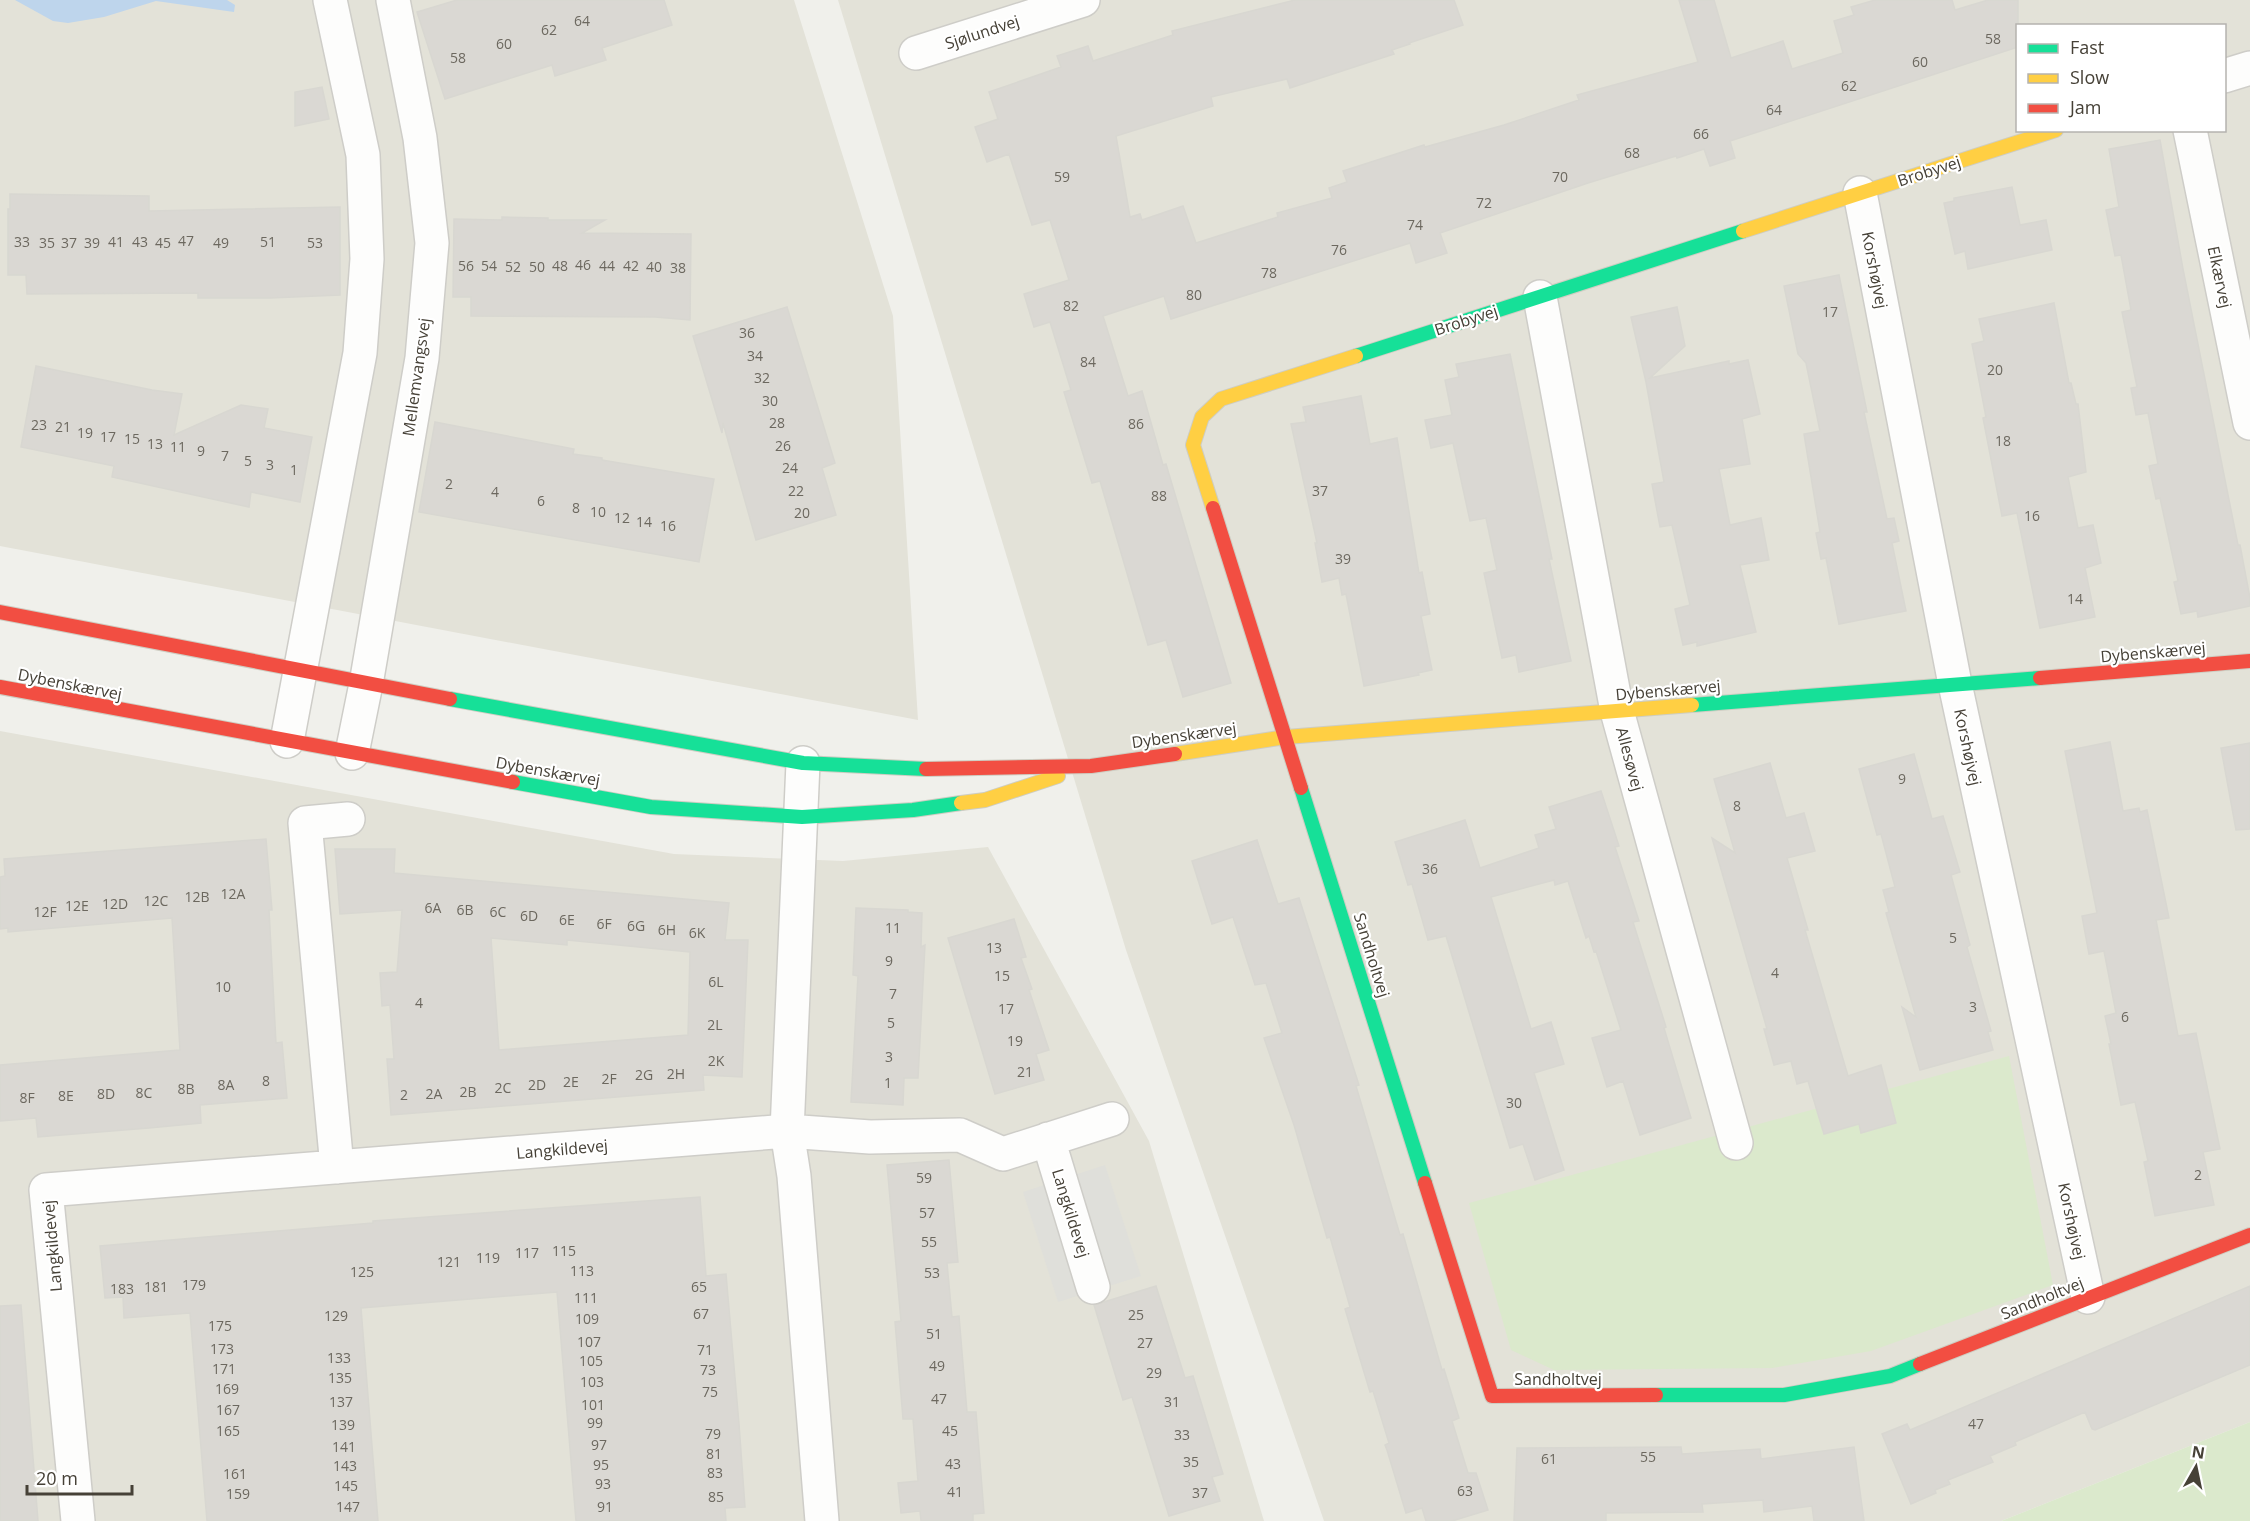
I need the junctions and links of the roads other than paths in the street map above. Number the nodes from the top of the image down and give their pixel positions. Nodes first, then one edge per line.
1 (330, 0) edge
2 (393, 0) edge
3 (1083, 0) edge
4 (916, 53) dead end
5 (2250, 68) edge
6 (2226, 75) edge
7 (2050, 132) edge
8 (2190, 132) edge
9 (1860, 194) junction
10 (1540, 297) junction
11 (2250, 423) edge
12 (0, 612) edge
13 (2250, 661) edge
14 (301, 672) junction
15 (366, 684) junction
16 (1955, 684) junction
17 (0, 687) edge
18 (1617, 711) junction
19 (1286, 737) junction
20 (287, 741) junction
21 (352, 753) junction
22 (803, 763) junction
23 (1091, 766) junction
24 (802, 818) junction
25 (348, 819) dead end
26 (1112, 1119) dead end
27 (787, 1131) junction
28 (1048, 1139) junction
29 (1736, 1143) dead end
30 (337, 1167) junction
31 (2250, 1235) edge
32 (1093, 1287) dead end
33 (2088, 1297) junction
34 (78, 1521) edge
35 (822, 1521) edge

1 - 14 street
2 - 15 street, Mellemvangsvej
3 - 4 street, Sjølundvej
5 - 6 street
7 - 9 street, Brobyvej
8 - 11 street, Elkærvej
9 - 10 street, Brobyvej
9 - 16 street, Korshøjvej
10 - 18 street, Allesøvej
10 - 19 street, Brobyvej
12 - 14 street, Dybenskærvej
13 - 16 street, Dybenskærvej
14 - 15 street, Dybenskærvej
14 - 20 street
15 - 21 street, Mellemvangsvej
15 - 22 street, Dybenskærvej
16 - 18 street, Dybenskærvej
16 - 33 street, Korshøjvej
17 - 20 street, Dybenskærvej
18 - 19 street, Dybenskærvej
18 - 29 street, Allesøvej
19 - 23 street, Dybenskærvej
19 - 33 street, Sandholtvej
20 - 21 street, Dybenskærvej
21 - 24 street, Dybenskærvej
22 - 23 street, Dybenskærvej
22 - 24 street
23 - 24 street, Dybenskærvej
24 - 27 street
25 - 30 street
26 - 28 street, Langkildevej
27 - 28 street, Langkildevej
27 - 30 street, Langkildevej
27 - 35 street
28 - 32 street, Langkildevej
30 - 34 street, Langkildevej
31 - 33 street, Sandholtvej

